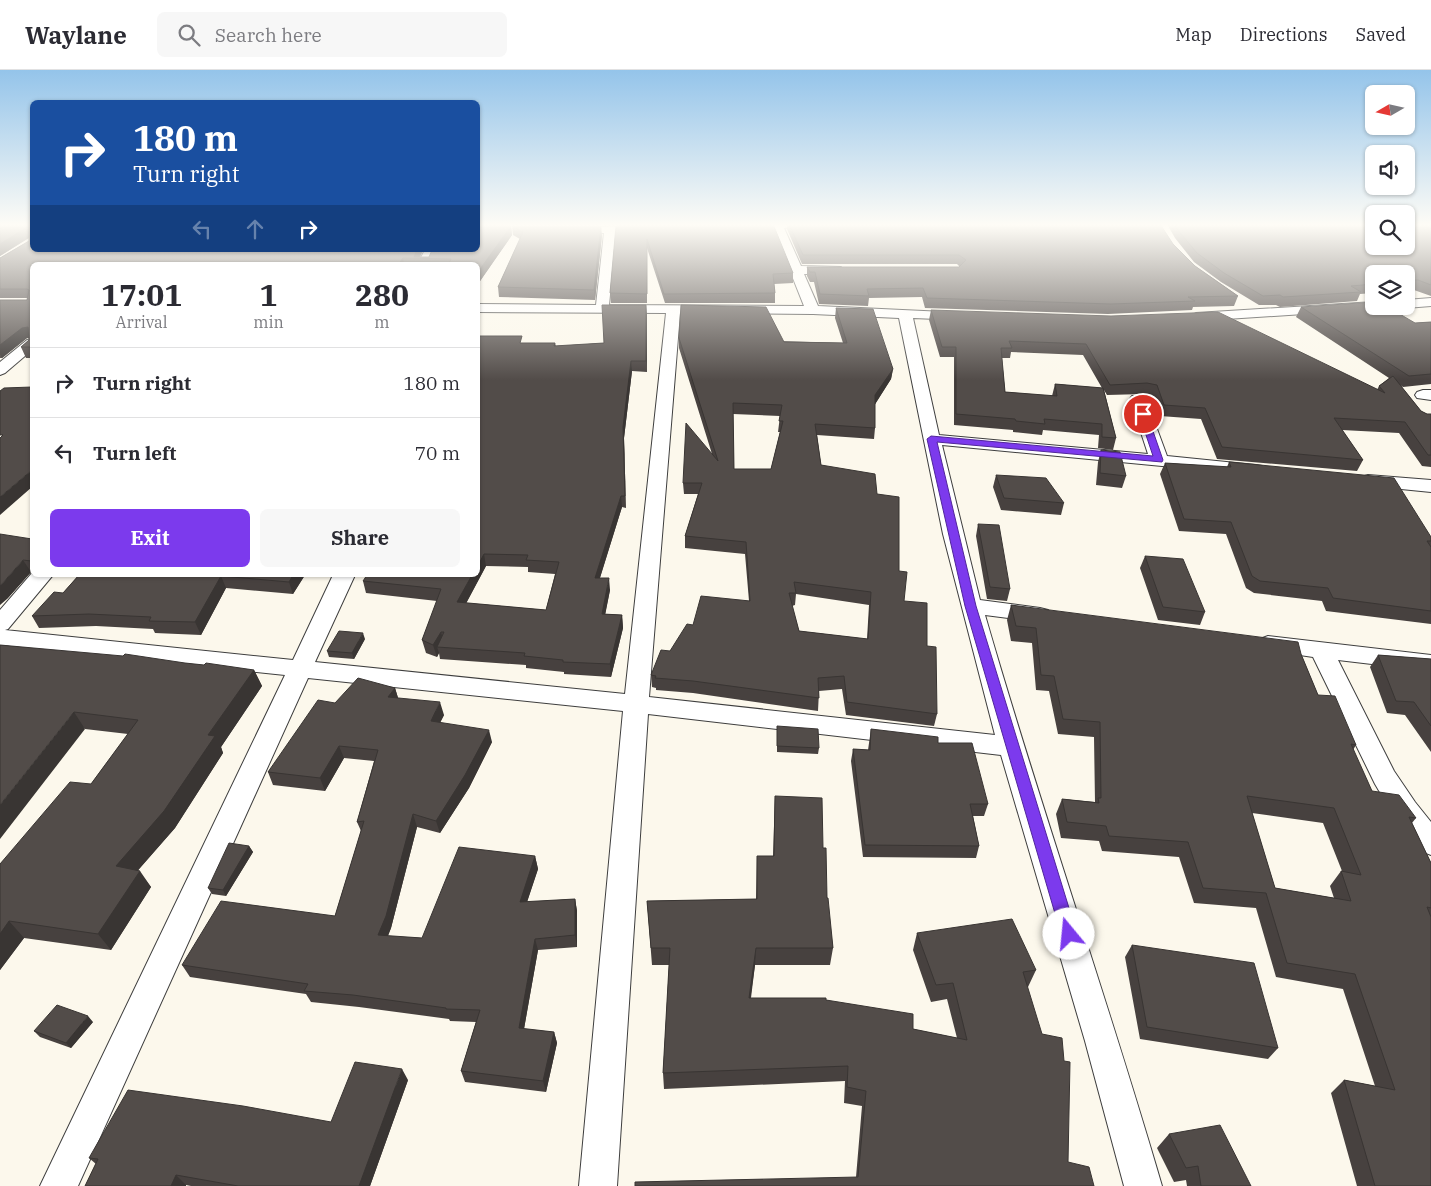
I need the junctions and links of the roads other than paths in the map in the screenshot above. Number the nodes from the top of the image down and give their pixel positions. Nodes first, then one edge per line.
1 (605, 276) edge
2 (798, 276) edge
3 (1236, 299) edge
4 (1431, 302) edge
5 (1415, 303) edge
6 (1365, 307) edge
7 (480, 308) edge
8 (602, 308) junction
9 (673, 310) junction
10 (813, 310) junction
11 (905, 314) junction
12 (1260, 314) junction
13 (979, 317) edge
14 (1181, 318) edge
15 (30, 345) edge
16 (0, 370) edge
17 (1138, 399) dead end
18 (931, 439) junction
19 (1159, 460) junction
20 (1276, 472) edge
21 (1354, 480) edge
22 (1431, 486) edge
23 (40, 577) edge
24 (343, 577) edge
25 (971, 606) junction
26 (1058, 617) edge
27 (0, 624) edge
28 (0, 637) edge
29 (1249, 641) edge
30 (1322, 651) junction
31 (1431, 662) edge
32 (300, 669) junction
33 (636, 704) junction
34 (1012, 747) junction
35 (1431, 843) edge
36 (59, 1186) edge
37 (598, 1186) edge
38 (1143, 1186) edge

1 - 8 street
2 - 10 street
3 - 12 street
4 - 5 street
6 - 12 street
7 - 8 street
8 - 9 street
9 - 10 street
9 - 33 street
10 - 11 street
11 - 13 street
11 - 18 street
12 - 14 street
15 - 16 street
17 - 19 street
18 - 19 street
18 - 25 street
19 - 20 street
21 - 22 street
23 - 27 street
24 - 32 street
25 - 26 street
25 - 34 street
28 - 32 street
29 - 30 street
30 - 31 street
30 - 35 street
32 - 33 street
32 - 36 street
33 - 34 street
33 - 37 street
34 - 38 street

